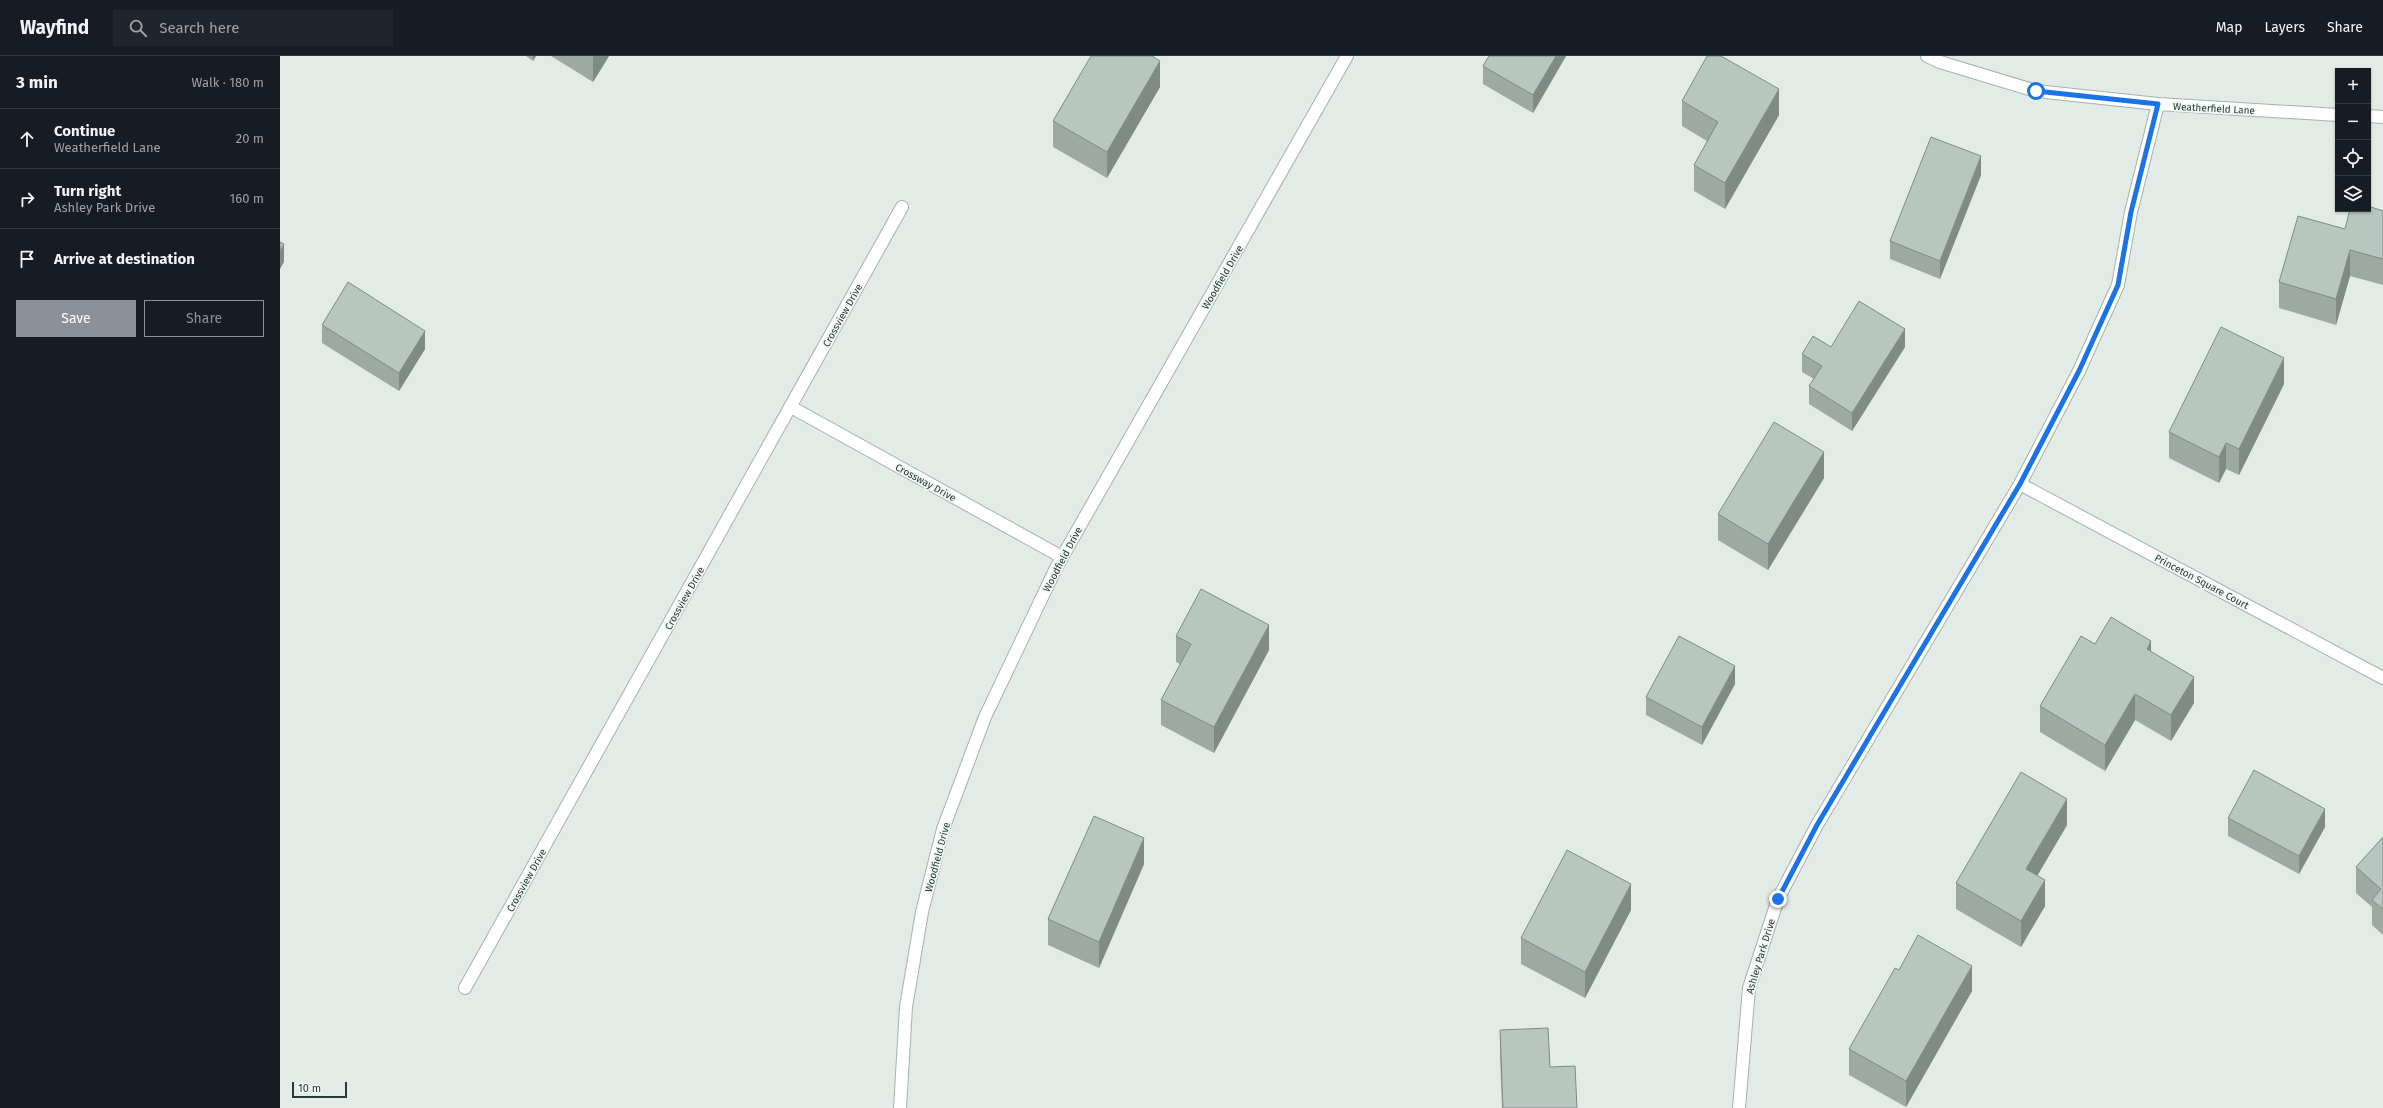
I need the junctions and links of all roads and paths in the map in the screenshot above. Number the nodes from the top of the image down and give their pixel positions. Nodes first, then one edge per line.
1 (1347, 56) edge
2 (1927, 56) edge
3 (2158, 104) junction
4 (2335, 115) edge
5 (2371, 116) edge
6 (2383, 117) edge
7 (902, 207) dead end
8 (790, 408) junction
9 (2020, 484) junction
10 (1062, 557) junction
11 (2383, 678) edge
12 (465, 988) dead end
13 (900, 1108) edge
14 (1739, 1108) edge

1 - 10 street, Woodfield Drive
2 - 3 street, Weatherfield Lane
3 - 4 street, Weatherfield Lane
3 - 9 street, Ashley Park Drive
5 - 6 street
7 - 8 street, Crossview Drive
8 - 10 street, Crossway Drive
8 - 12 street, Crossview Drive
9 - 11 street, Princeton Square Court
9 - 14 street, Ashley Park Drive
10 - 13 street, Woodfield Drive

